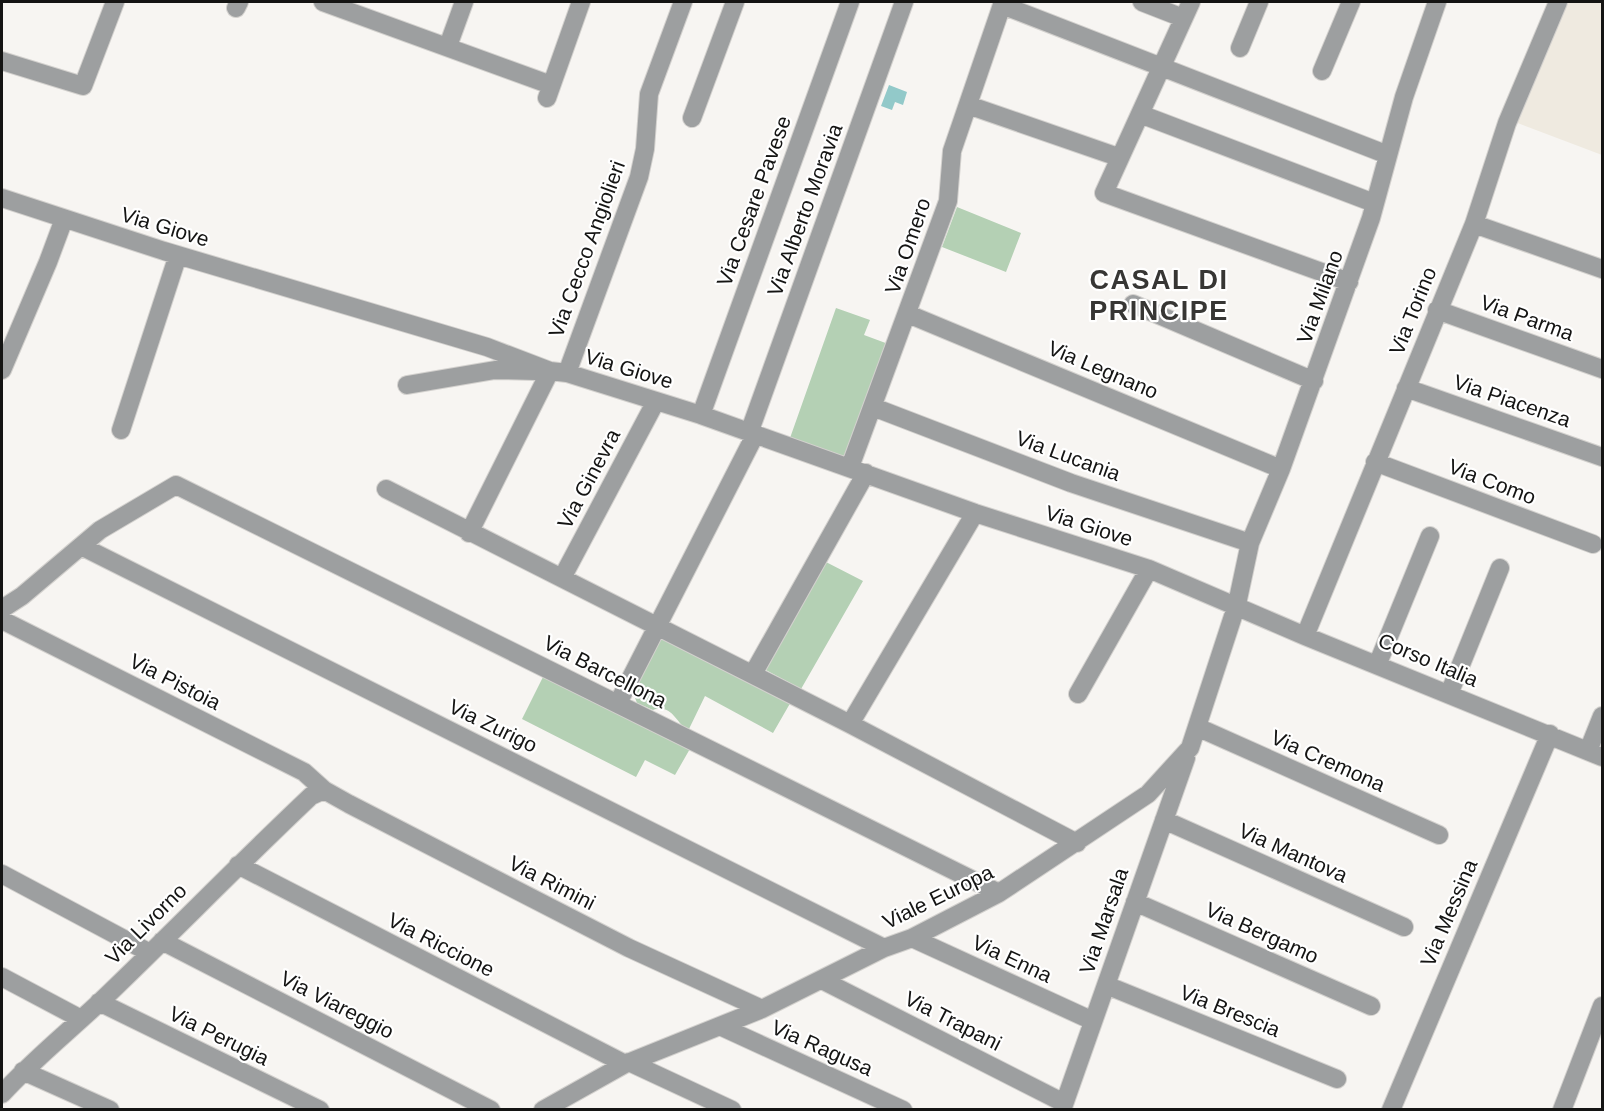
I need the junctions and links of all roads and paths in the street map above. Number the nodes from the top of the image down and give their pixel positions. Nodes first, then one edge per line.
1 (115, 2) edge
2 (323, 2) edge
3 (464, 2) edge
4 (581, 2) edge
5 (683, 2) edge
6 (735, 2) edge
7 (850, 2) edge
8 (904, 2) edge
9 (1142, 2) edge
10 (1259, 2) edge
11 (1351, 2) edge
12 (1437, 2) edge
13 (1558, 2) edge
14 (1002, 3) edge
15 (1187, 10) edge
16 (448, 46) junction
17 (1240, 48) dead end
18 (2, 61) edge
19 (1161, 66) junction
20 (1322, 71) dead end
21 (968, 105) junction
22 (1140, 114) junction
23 (692, 118) dead end
24 (1388, 155) junction
25 (1118, 157) junction
26 (2, 198) edge
27 (1374, 203) junction
28 (64, 219) junction
29 (1474, 224) junction
30 (178, 255) junction
31 (1602, 269) edge
32 (1349, 282) junction
33 (1133, 304) dead end
34 (1437, 310) junction
35 (908, 314) junction
36 (1602, 369) edge
37 (2, 370) edge
38 (559, 372) junction
39 (1314, 381) junction
40 (407, 385) dead end
41 (1406, 388) junction
42 (656, 401) junction
43 (873, 407) junction
44 (701, 415) junction
45 (122, 430) dead end
46 (752, 434) junction
47 (1602, 456) edge
48 (1376, 462) junction
49 (1281, 469) junction
50 (858, 470) junction
51 (386, 489) dead end
52 (975, 513) junction
53 (469, 533) junction
54 (1430, 536) dead end
55 (1250, 543) junction
56 (1593, 544) dead end
57 (81, 546) junction
58 (1149, 568) junction
59 (1500, 568) dead end
60 (562, 578) junction
61 (1237, 604) junction
62 (2, 609) edge
63 (2, 620) edge
64 (658, 626) junction
65 (1305, 636) junction
66 (1378, 663) junction
67 (753, 675) junction
68 (1078, 694) dead end
69 (1449, 694) junction
70 (618, 703) junction
71 (1602, 716) edge
72 (850, 724) junction
73 (1197, 727) junction
74 (1550, 734) junction
75 (1190, 748) junction
76 (1595, 754) edge
77 (324, 790) junction
78 (1164, 820) junction
79 (1439, 835) dead end
80 (1077, 843) junction
81 (238, 865) junction
82 (2, 874) edge
83 (999, 893) junction
84 (1135, 902) junction
85 (1404, 927) dead end
86 (912, 938) junction
87 (156, 947) junction
88 (884, 948) junction
89 (2, 977) edge
90 (822, 980) junction
91 (1106, 985) junction
92 (99, 1002) junction
93 (1371, 1005) dead end
94 (1602, 1006) edge
95 (762, 1009) junction
96 (81, 1019) junction
97 (1093, 1021) junction
98 (722, 1027) junction
99 (627, 1063) junction
100 (13, 1075) edge
101 (1337, 1079) dead end
102 (2, 1094) edge
103 (1063, 1106) edge
104 (110, 1110) edge
105 (320, 1110) edge
106 (491, 1110) edge
107 (543, 1110) edge
108 (732, 1110) edge
109 (903, 1110) edge
110 (1391, 1110) edge
111 (1562, 1110) edge

1 - 18 street
2 - 16 street
3 - 16 street
4 - 16 street
5 - 38 street, Via Cecco Angiolieri
6 - 23 street
7 - 44 street, Via Cesare Pavese
8 - 46 street, Via Alberto Moravia
9 - 15 street
10 - 17 street
11 - 20 street
12 - 24 street, Via Milano
13 - 29 street, Via Torino
14 - 19 street
14 - 21 street, Via Omero
15 - 19 street
19 - 22 street
19 - 24 street
21 - 25 street
21 - 35 street, Via Omero
22 - 25 street
22 - 27 street
24 - 27 street, Via Milano
25 - 32 street
26 - 28 street, Via Giove
27 - 32 street, Via Milano
28 - 30 street, Via Giove
28 - 37 street
29 - 31 street
29 - 34 street, Via Torino
30 - 38 street, Via Giove
30 - 45 street
32 - 39 street, Via Milano
33 - 39 street
34 - 36 street, Via Parma
34 - 41 street, Via Torino
35 - 43 street, Via Omero
35 - 49 street, Via Legnano
38 - 40 street
38 - 42 street, Via Giove
38 - 53 street
39 - 49 street, Via Milano
41 - 47 street, Via Piacenza
41 - 48 street, Via Torino
42 - 44 street, Via Giove
42 - 60 street, Via Ginevra
43 - 50 street, Via Omero
43 - 55 street, Via Lucania
44 - 46 street, Via Giove
46 - 50 street, Via Giove
46 - 64 street, Via Alberto Moravia
48 - 56 street, Via Como
48 - 65 street, Via Torino
49 - 55 street, Via Milano
50 - 52 street, Via Giove
50 - 67 street, Via Omero
51 - 53 street
52 - 58 street, Via Giove
52 - 72 street
53 - 60 street
54 - 66 street
55 - 61 street, Via Milano
57 - 62 street
57 - 70 street, Via Barcellona
57 - 88 street, Via Zurigo
58 - 61 street, Via Giove
58 - 68 street
59 - 69 street
60 - 64 street
61 - 65 street, Corso Italia
61 - 73 street, Viale Europa
63 - 77 street, Via Pistoia
64 - 67 street
64 - 70 street, Via Alberto Moravia
65 - 66 street, Corso Italia
66 - 69 street, Corso Italia
67 - 72 street
69 - 74 street, Corso Italia
70 - 83 street, Via Barcellona
71 - 76 street
72 - 80 street
73 - 75 street, Viale Europa
73 - 79 street, Via Cremona
74 - 76 street, Corso Italia
74 - 110 street, Via Messina
75 - 78 street, Via Marsala
75 - 80 street, Viale Europa
77 - 81 street, Via Livorno
77 - 95 street, Via Rimini
78 - 84 street, Via Marsala
78 - 85 street, Via Mantova
80 - 83 street, Viale Europa
81 - 87 street, Via Livorno
81 - 99 street, Via Riccione
82 - 87 street, Via Viareggio
83 - 86 street, Viale Europa
84 - 91 street, Via Marsala
84 - 93 street, Via Bergamo
86 - 88 street, Viale Europa
86 - 97 street, Via Enna
87 - 92 street, Via Livorno
87 - 106 street, Via Viareggio
88 - 90 street, Viale Europa
89 - 96 street
90 - 95 street, Viale Europa
90 - 103 street, Via Trapani
91 - 97 street, Via Marsala
91 - 101 street, Via Brescia
92 - 96 street, Via Livorno
92 - 105 street, Via Perugia
94 - 111 street
95 - 98 street, Viale Europa
96 - 100 street, Via Livorno
97 - 103 street, Via Marsala
98 - 99 street, Viale Europa
98 - 109 street, Via Ragusa
99 - 107 street, Viale Europa
99 - 108 street, Via Riccione
100 - 102 street, Via Livorno
100 - 104 street

